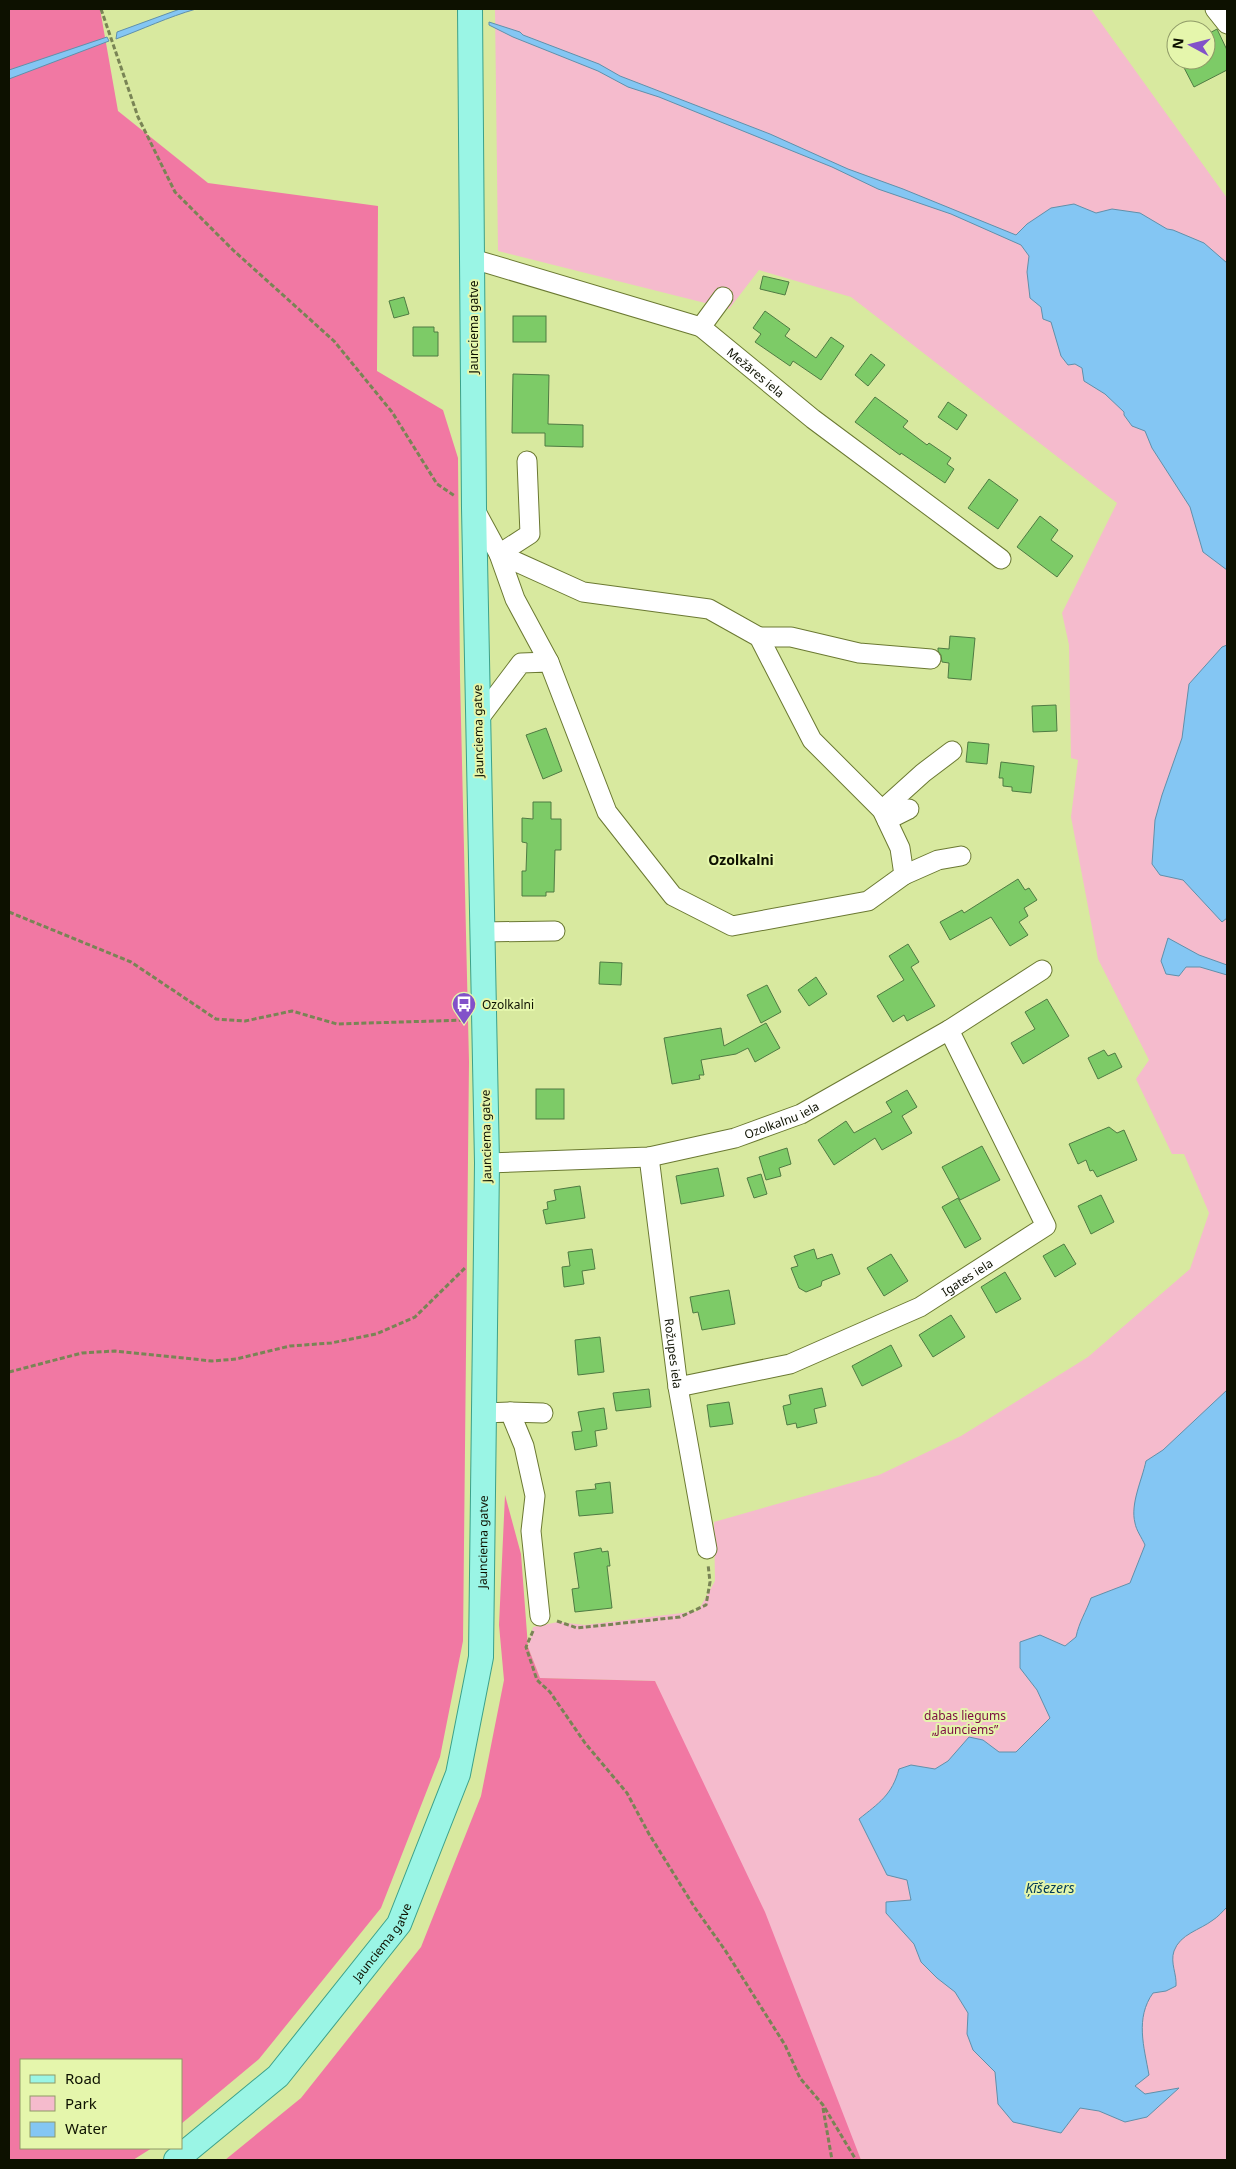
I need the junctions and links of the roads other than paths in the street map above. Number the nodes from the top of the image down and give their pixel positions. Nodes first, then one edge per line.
1 (470, 9) edge
2 (1214, 9) edge
3 (1227, 24) edge
4 (473, 260) junction
5 (723, 298) dead end
6 (701, 327) junction
7 (527, 461) dead end
8 (474, 508) junction
9 (499, 554) junction
10 (1001, 559) dead end
11 (760, 637) junction
12 (931, 659) dead end
13 (549, 662) junction
14 (478, 720) junction
15 (952, 751) dead end
16 (909, 809) dead end
17 (884, 815) junction
18 (900, 848) junction
19 (960, 856) dead end
20 (933, 863) junction
21 (904, 875) junction
22 (555, 931) dead end
23 (482, 932) junction
24 (1042, 970) dead end
25 (948, 1030) junction
26 (649, 1157) junction
27 (487, 1163) junction
28 (678, 1387) junction
29 (510, 1412) junction
30 (484, 1413) junction
31 (543, 1413) dead end
32 (707, 1549) road end
33 (540, 1616) road end
34 (176, 2160) edge

1 - 4 main road, Jaunciema gatve
2 - 3 street
4 - 6 street, Mežāres iela
4 - 8 main road, Jaunciema gatve
5 - 6 street
6 - 10 street, Mežāres iela
7 - 9 street
8 - 9 street
8 - 14 main road, Jaunciema gatve
9 - 11 street
9 - 13 street
11 - 12 street
11 - 17 street
13 - 14 street
13 - 21 street
14 - 23 main road, Jaunciema gatve
15 - 17 street
16 - 17 street
17 - 18 street
18 - 20 street
18 - 21 street
19 - 20 street
20 - 21 street
22 - 23 street
23 - 27 main road, Jaunciema gatve
24 - 25 street, Ozolkalnu iela
25 - 26 street, Ozolkalnu iela
25 - 28 street, Igates iela
26 - 27 street, Ozolkalnu iela
26 - 28 street, Rožupes iela
27 - 30 main road, Jaunciema gatve
28 - 32 street, Rožupes iela
29 - 30 street
29 - 31 street
29 - 33 street
30 - 34 main road, Jaunciema gatve

